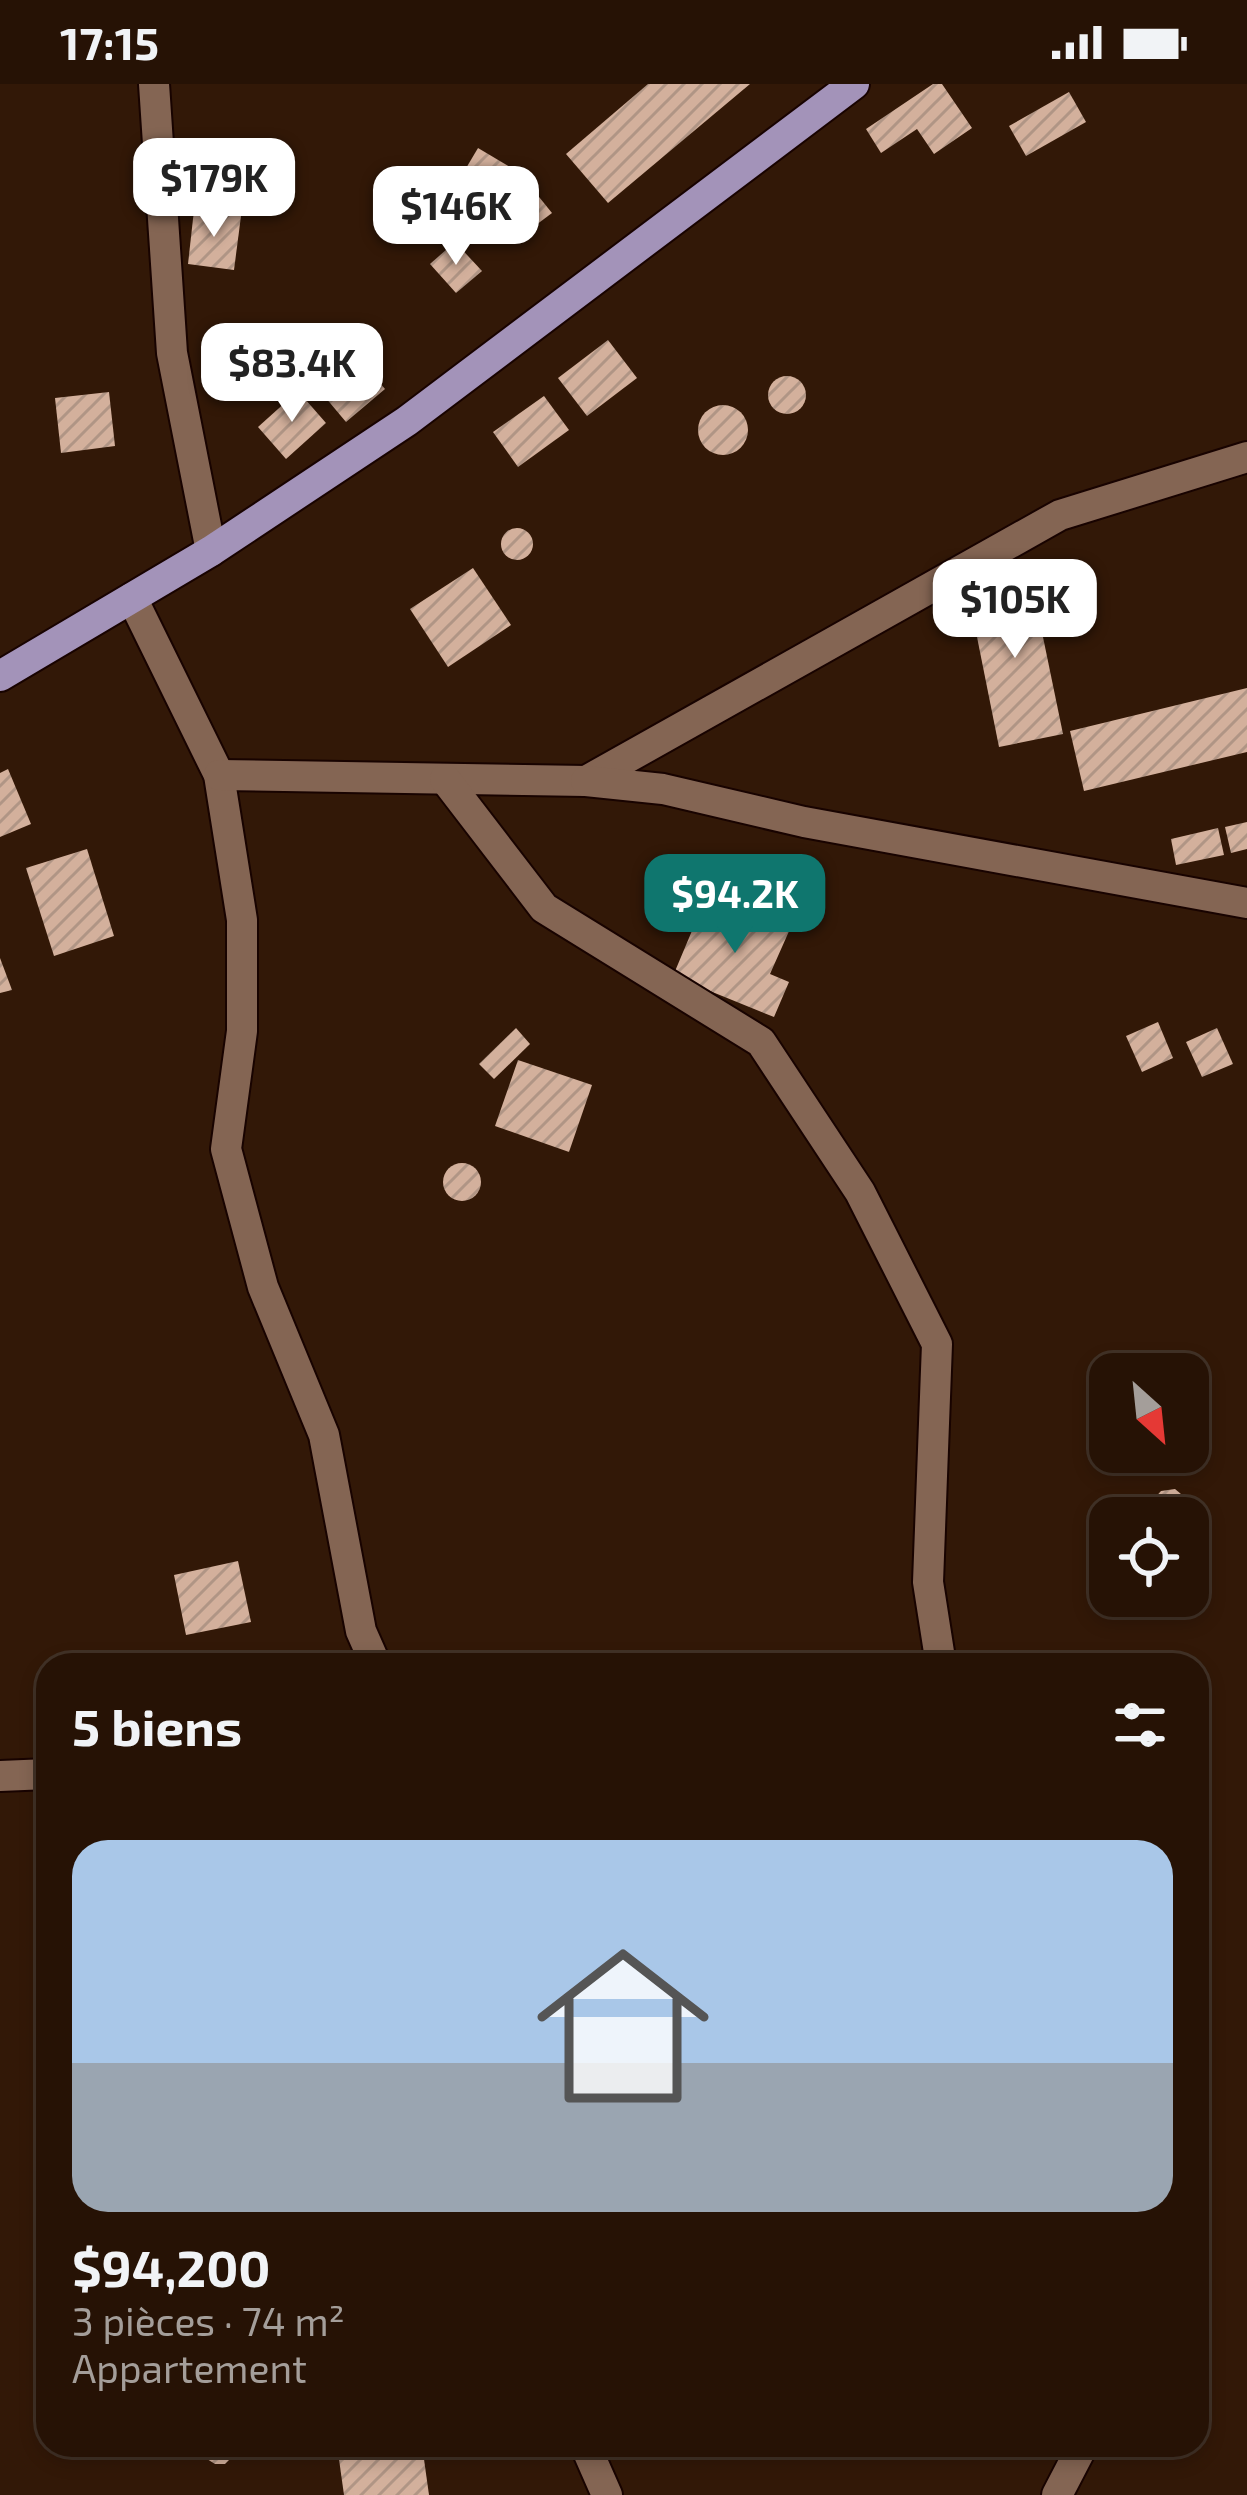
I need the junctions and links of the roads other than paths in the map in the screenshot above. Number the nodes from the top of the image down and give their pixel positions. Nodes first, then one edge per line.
1 (154, 84) edge
2 (854, 84) edge
3 (1247, 457) edge
4 (211, 551) junction
5 (132, 598) junction
6 (3, 670) edge
7 (219, 775) junction
8 (446, 779) junction
9 (586, 781) junction
10 (1247, 903) edge
11 (371, 1653) edge
12 (939, 1653) edge
13 (36, 1774) edge
14 (0, 1776) edge
15 (591, 2457) edge
16 (1077, 2457) edge
17 (608, 2495) edge
18 (1057, 2495) edge

1 - 4 street
2 - 4 main road
3 - 9 street
4 - 5 main road
5 - 6 main road
5 - 7 street
7 - 8 street
7 - 11 street
8 - 9 street
8 - 12 street
9 - 10 street
13 - 14 street
15 - 17 street
16 - 18 street

